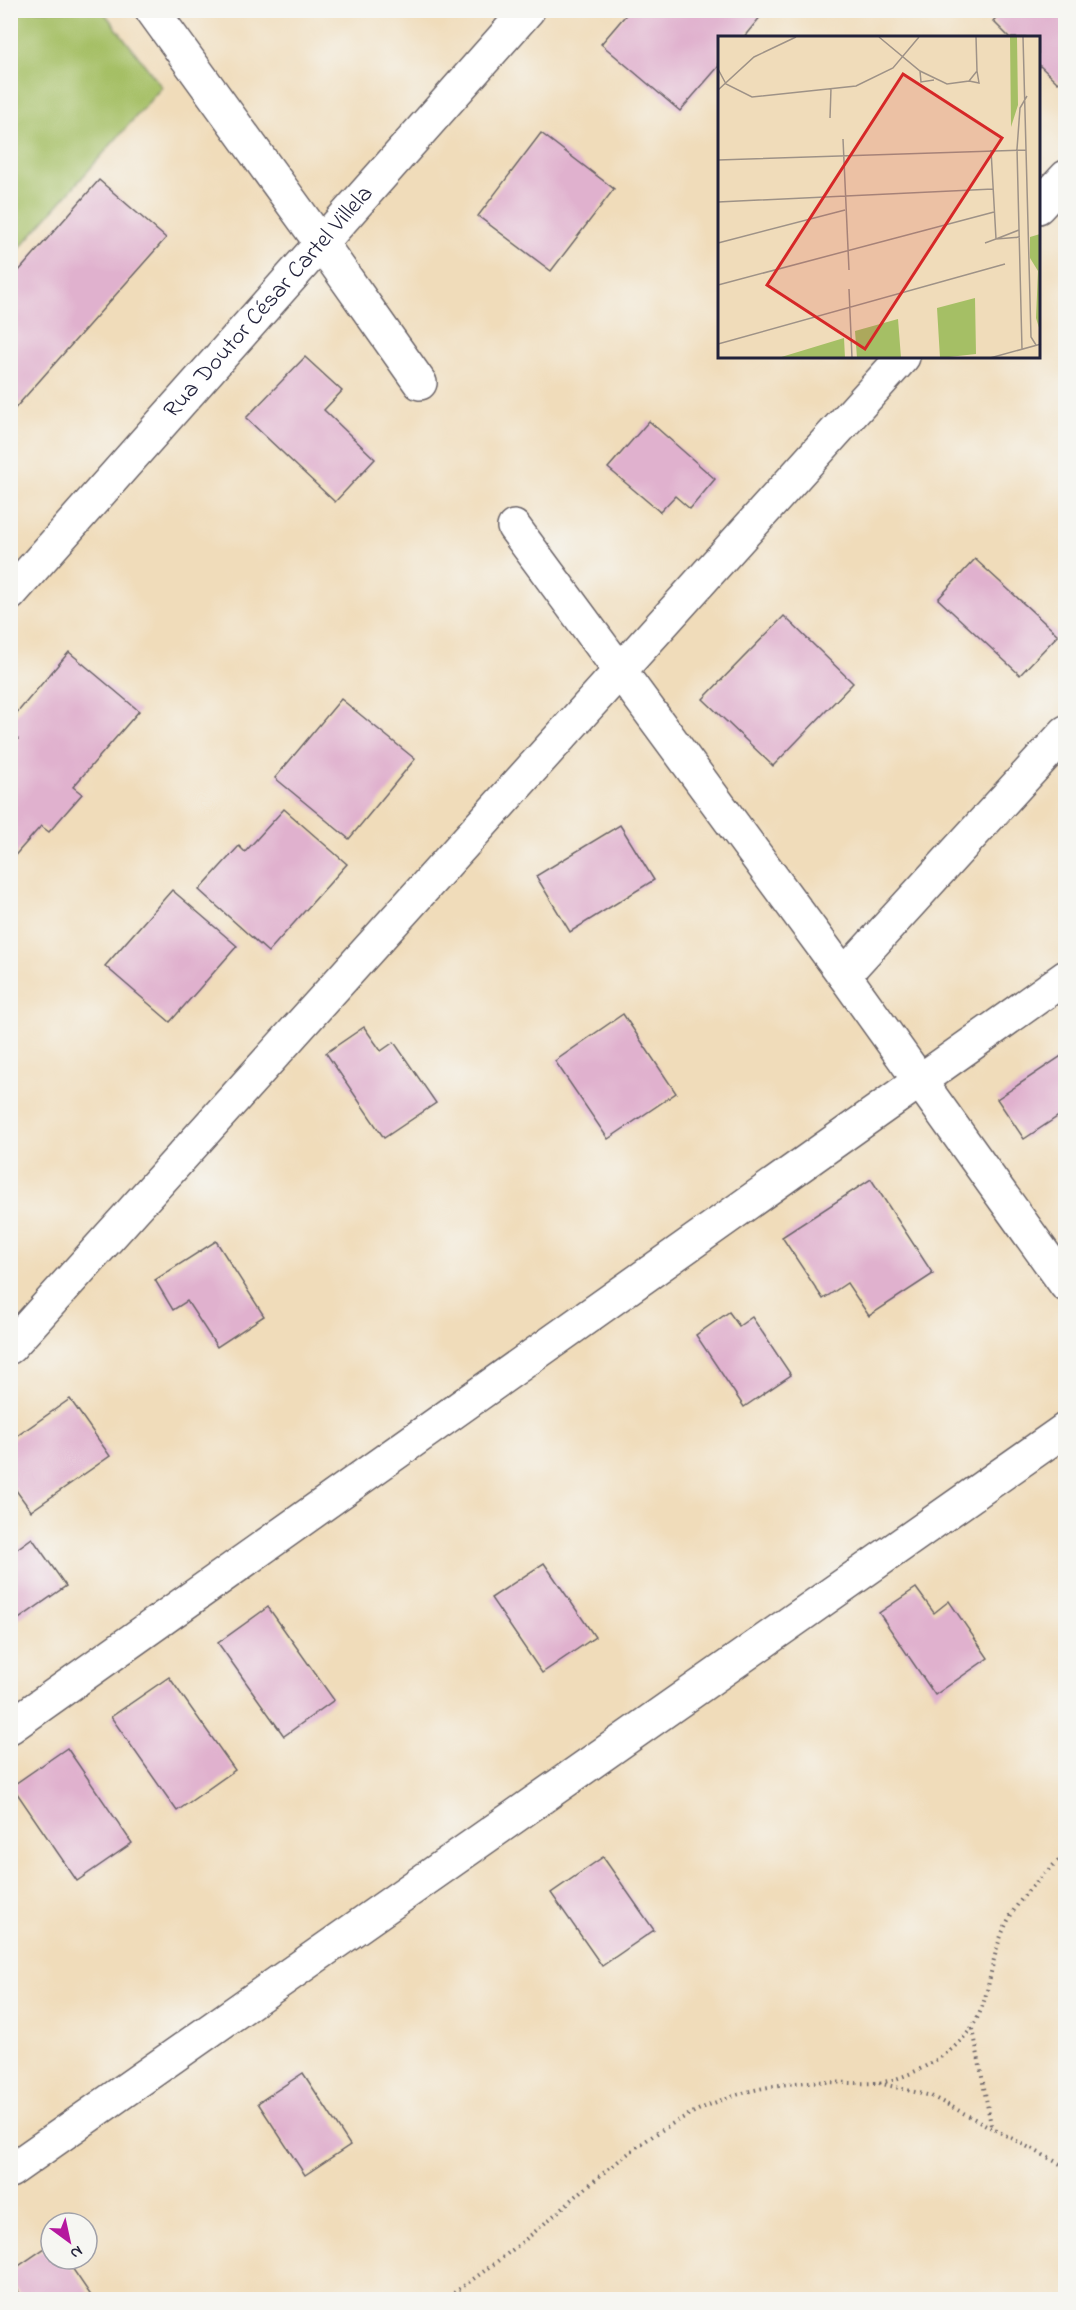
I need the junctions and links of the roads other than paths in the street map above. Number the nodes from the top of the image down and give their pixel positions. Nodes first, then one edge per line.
1 (152, 10) edge
2 (528, 10) edge
3 (1065, 177) edge
4 (1040, 205) edge
5 (321, 243) junction
6 (902, 358) edge
7 (420, 383) dead end
8 (514, 527) dead end
9 (10, 594) edge
10 (619, 673) junction
11 (1065, 732) edge
12 (844, 975) junction
13 (1065, 977) edge
14 (919, 1082) junction
15 (1065, 1286) edge
16 (10, 1347) edge
17 (1065, 1429) edge
18 (10, 1727) edge
19 (13, 2164) edge

1 - 5 street
2 - 5 street, Rua Doutor César Cartel Villela
3 - 4 street
5 - 7 street
5 - 9 street, Rua Doutor César Cartel Villela
6 - 10 street
8 - 10 street
10 - 12 street
10 - 16 street
11 - 12 street
12 - 14 street
13 - 14 street
14 - 15 street
14 - 18 street
17 - 19 street

